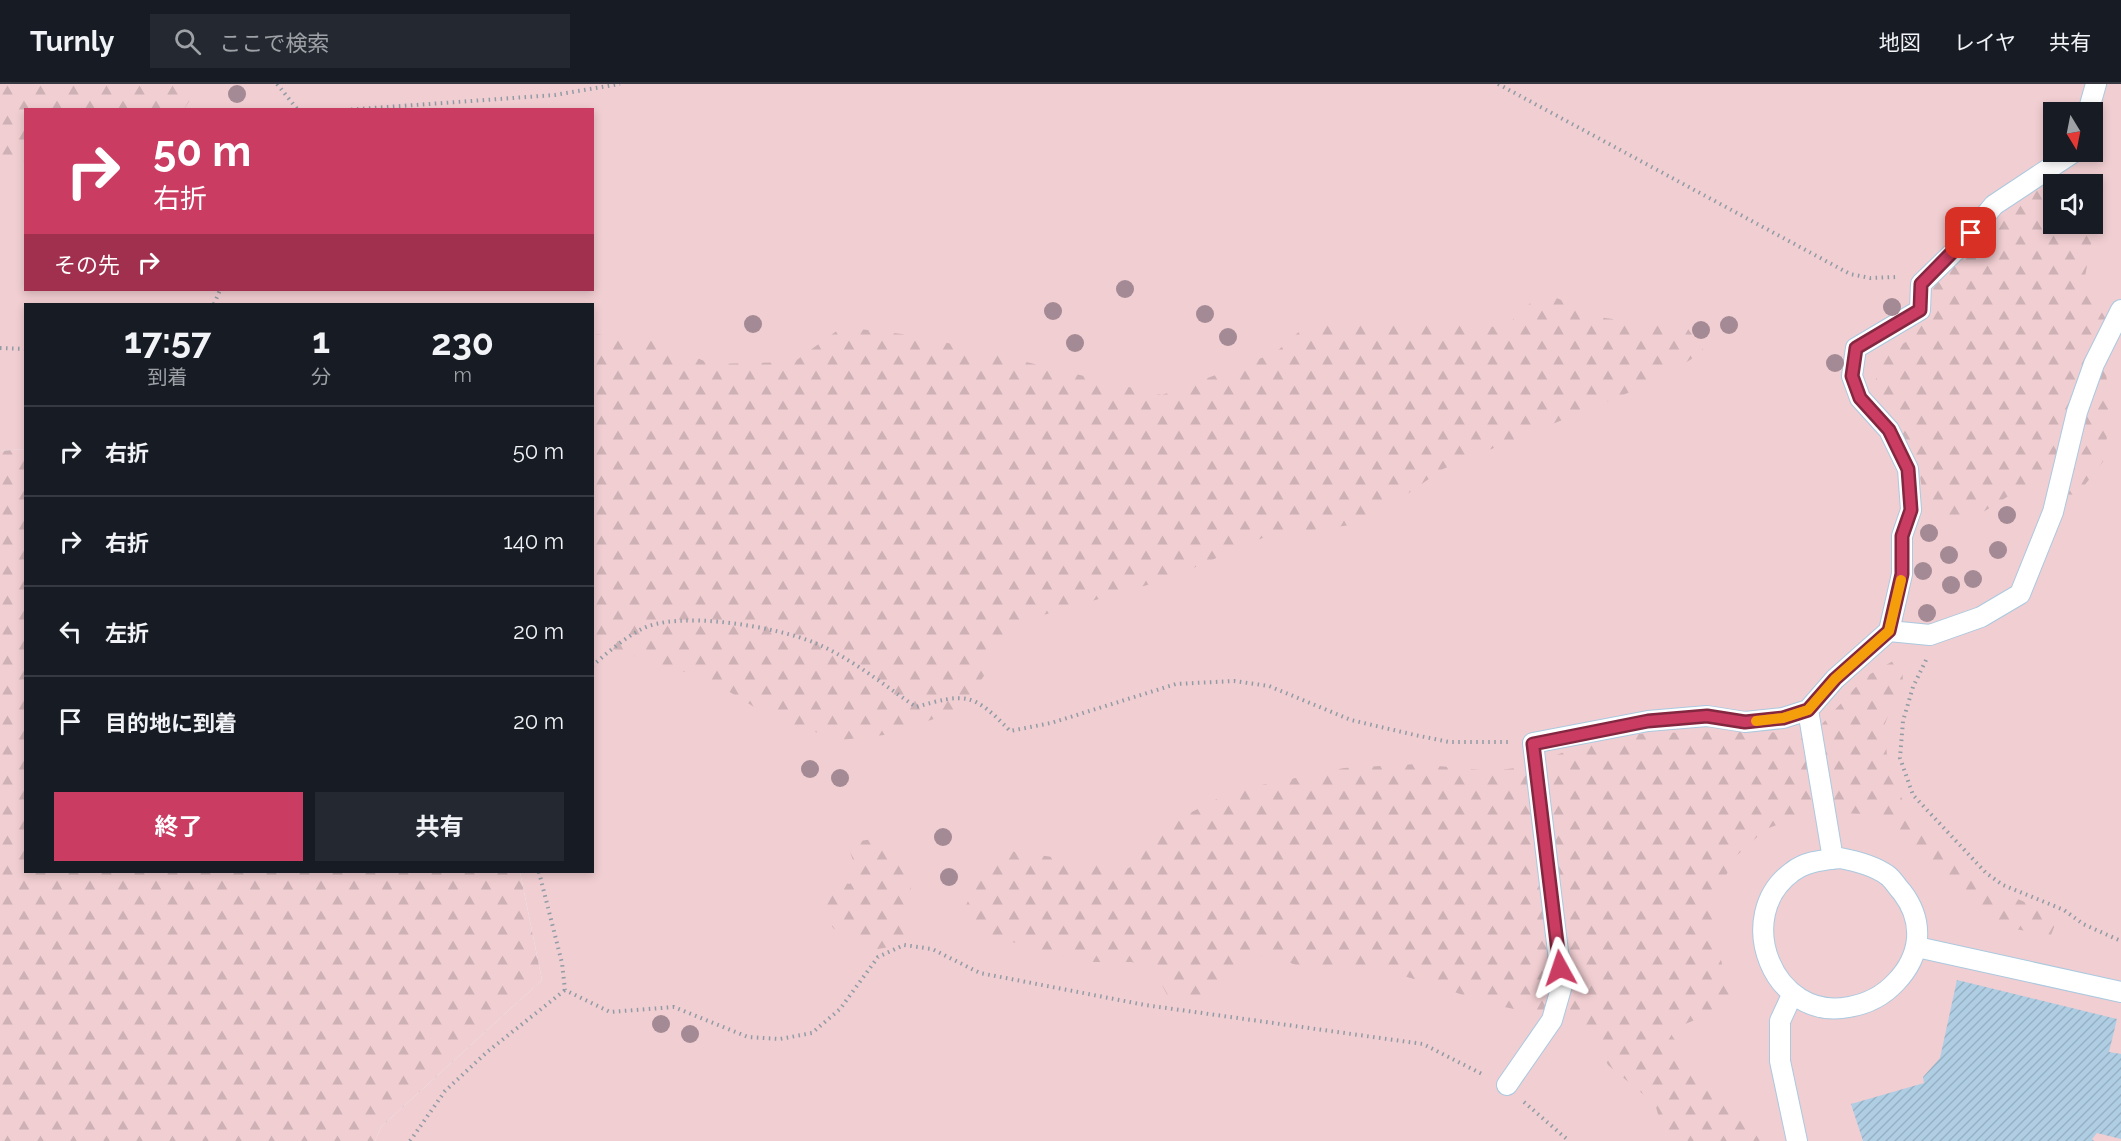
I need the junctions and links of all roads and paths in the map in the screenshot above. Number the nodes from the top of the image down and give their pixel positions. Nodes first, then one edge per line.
1 (276, 84) edge
2 (620, 84) edge
3 (1498, 84) edge
4 (2096, 84) edge
5 (2091, 102) edge
6 (296, 108) edge
7 (373, 108) edge
8 (2059, 162) edge
9 (1921, 284) junction
10 (2121, 310) edge
11 (0, 348) edge
12 (24, 349) edge
13 (1889, 631) junction
14 (1930, 635) junction
15 (594, 664) edge
16 (1808, 710) junction
17 (1533, 744) junction
18 (1833, 859) junction
19 (538, 873) edge
20 (2121, 941) edge
21 (1917, 947) junction
22 (565, 990) junction
23 (2121, 992) edge
24 (1792, 995) junction
25 (1507, 1085) junction
26 (410, 1141) edge
27 (1569, 1141) edge
28 (1797, 1141) edge

1 - 6 path
2 - 7 path
3 - 9 path
4 - 5 lane
8 - 9 lane
9 - 13 lane
10 - 14 lane
11 - 12 path
13 - 14 lane
13 - 16 lane
14 - 20 path
15 - 17 path
16 - 17 lane
16 - 18 lane
17 - 25 lane
18 - 21 lane
18 - 24 lane
19 - 22 path
21 - 23 lane
21 - 24 lane
22 - 25 path
22 - 26 path
24 - 28 lane
25 - 27 path

